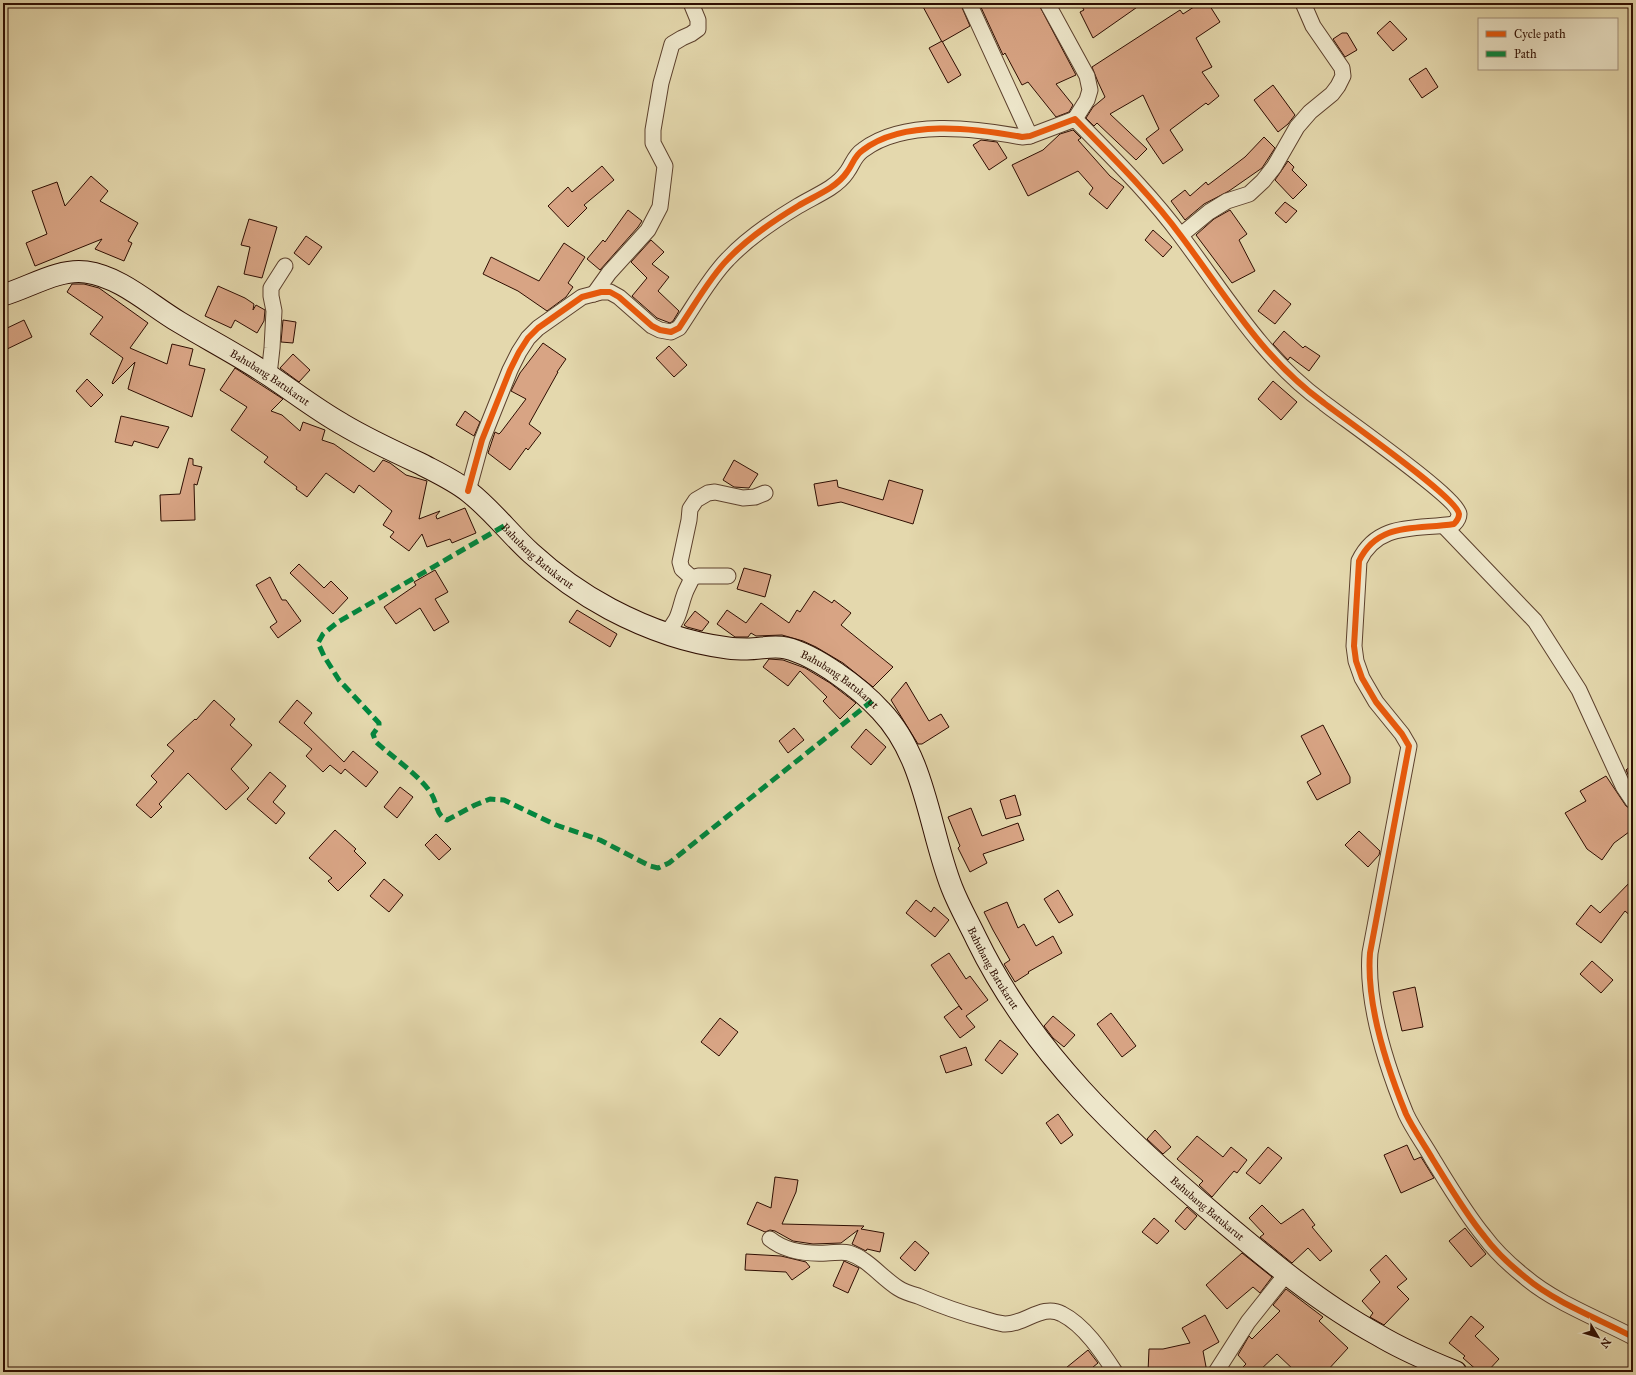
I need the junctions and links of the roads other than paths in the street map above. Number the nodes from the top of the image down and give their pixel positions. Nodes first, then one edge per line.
1 (691, 3) edge
2 (969, 3) edge
3 (1048, 3) edge
4 (1303, 3) edge
5 (1076, 120) junction
6 (1030, 136) junction
7 (1181, 235) junction
8 (285, 266) dead end
9 (594, 294) junction
10 (3, 295) edge
11 (269, 375) junction
12 (468, 491) junction
13 (765, 493) dead end
14 (1444, 526) junction
15 (728, 576) dead end
16 (692, 578) junction
17 (666, 632) junction
18 (1633, 801) edge
19 (770, 1239) dead end
20 (1287, 1273) junction
21 (1633, 1337) edge
22 (1115, 1372) edge
23 (1216, 1372) edge
24 (1456, 1372) edge

1 - 9 street
2 - 6 street
3 - 5 street
4 - 7 street
5 - 6 street
5 - 7 street
6 - 9 street
7 - 14 street
8 - 11 street
9 - 12 street
10 - 11 street, Bahubang Batukarut
11 - 12 street, Bahubang Batukarut
12 - 17 street, Bahubang Batukarut
13 - 16 street
14 - 18 street
14 - 21 street
15 - 16 street
16 - 17 street
17 - 20 street, Bahubang Batukarut
19 - 22 street
20 - 23 street
20 - 24 street, Bahubang Batukarut

